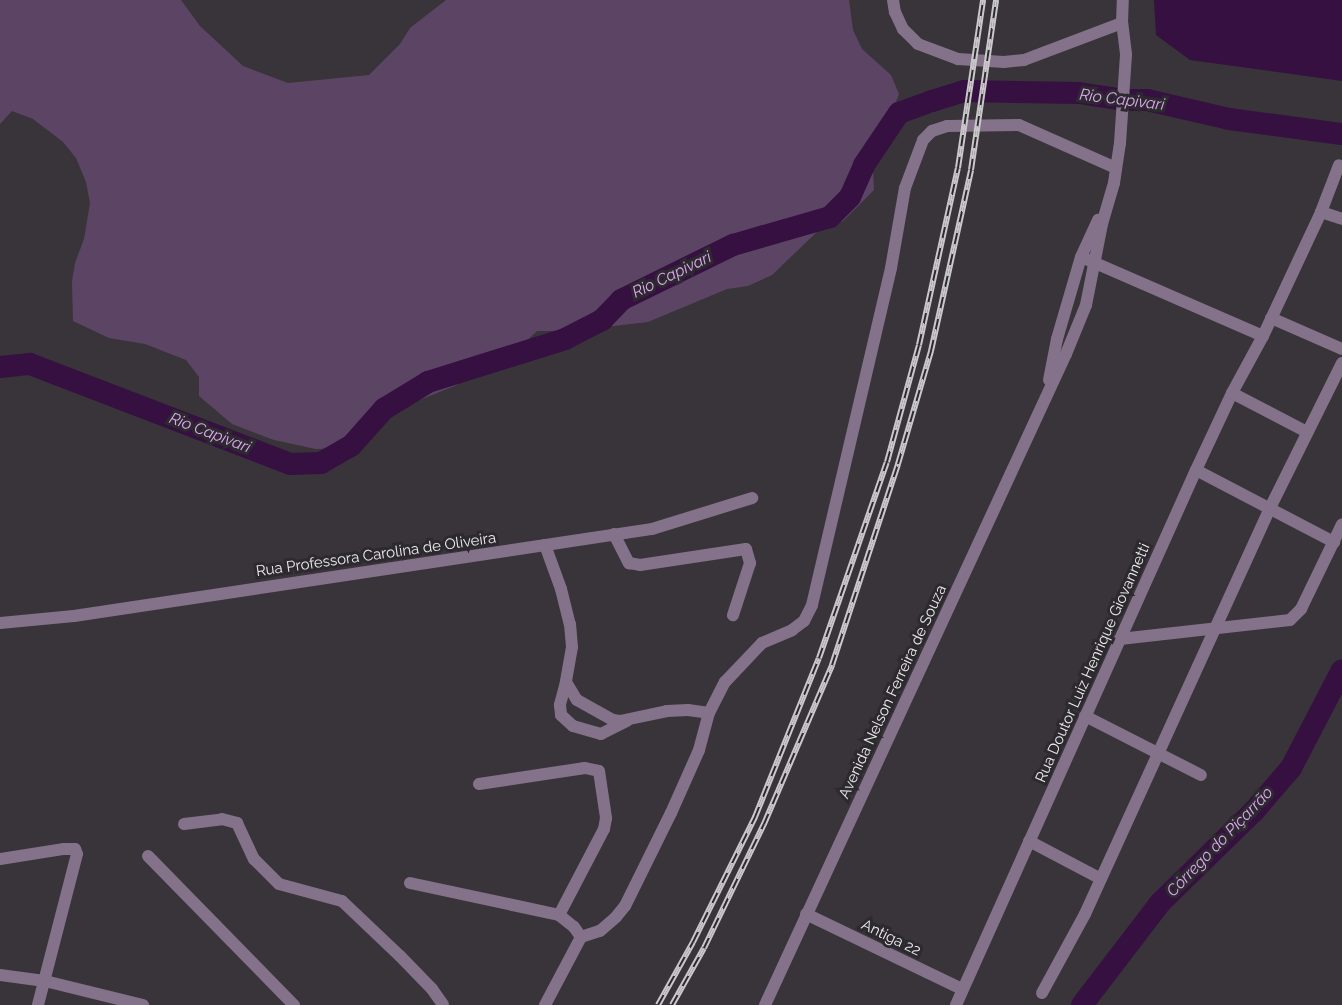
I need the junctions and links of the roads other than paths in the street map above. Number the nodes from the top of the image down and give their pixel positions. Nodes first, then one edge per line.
1 (893, 0) edge
2 (1123, 0) edge
3 (1122, 23) junction
4 (1339, 165) dead end
5 (1116, 168) junction
6 (1114, 183) junction
7 (1321, 212) junction
8 (1342, 219) edge
9 (1081, 257) junction
10 (1096, 264) junction
11 (1271, 318) junction
12 (1263, 336) junction
13 (1342, 349) edge
14 (1342, 363) edge
15 (1047, 390) junction
16 (1232, 393) junction
17 (1307, 432) junction
18 (1196, 470) junction
19 (752, 498) dead end
20 (1270, 508) junction
21 (1342, 524) edge
22 (614, 534) junction
23 (1334, 542) junction
24 (545, 545) junction
25 (733, 615) dead end
26 (0, 623) edge
27 (1215, 630) junction
28 (1120, 639) junction
29 (566, 682) junction
30 (709, 713) junction
31 (1085, 716) junction
32 (628, 720) junction
33 (1159, 752) junction
34 (1201, 775) dead end
35 (479, 784) dead end
36 (184, 824) dead end
37 (1029, 841) junction
38 (148, 856) dead end
39 (0, 859) edge
40 (1101, 879) junction
41 (410, 883) dead end
42 (806, 914) junction
43 (559, 915) junction
44 (581, 937) junction
45 (0, 975) edge
46 (45, 981) junction
47 (962, 989) junction
48 (1042, 993) dead end
49 (38, 1005) edge
50 (143, 1005) edge
51 (294, 1005) edge
52 (443, 1005) edge
53 (546, 1005) edge
54 (765, 1005) edge
55 (956, 1005) edge

1 - 3 street
2 - 3 street, Avenida Nelson Ferreira de Souza
3 - 5 street, Avenida Nelson Ferreira de Souza
4 - 7 street, Rua Doutor Luiz Henrique Giovannetti
5 - 6 street, Avenida Nelson Ferreira de Souza
5 - 30 street
6 - 9 street, Avenida Nelson Ferreira de Souza
6 - 10 street, Avenida Nelson Ferreira de Souza
7 - 8 street
7 - 11 street, Rua Doutor Luiz Henrique Giovannetti
9 - 10 street
9 - 15 street, Avenida Nelson Ferreira de Souza
10 - 12 street
10 - 15 street, Avenida Nelson Ferreira de Souza
11 - 12 street, Rua Doutor Luiz Henrique Giovannetti
11 - 13 street
12 - 16 street, Rua Doutor Luiz Henrique Giovannetti
14 - 17 street
15 - 42 street, Avenida Nelson Ferreira de Souza
16 - 17 street
16 - 18 street, Rua Doutor Luiz Henrique Giovannetti
17 - 20 street
18 - 20 street
18 - 28 street, Rua Doutor Luiz Henrique Giovannetti
19 - 22 street, Rua Professora Carolina de Oliveira
20 - 23 street
20 - 27 street
21 - 23 street
22 - 24 street, Rua Professora Carolina de Oliveira
22 - 25 street
23 - 27 street
24 - 26 street, Rua Professora Carolina de Oliveira
24 - 29 street
27 - 28 street
27 - 33 street
28 - 31 street, Rua Doutor Luiz Henrique Giovannetti
29 - 32 street
29 - 32 street
30 - 32 street
30 - 44 street
31 - 33 street
31 - 37 street, Rua Doutor Luiz Henrique Giovannetti
33 - 34 street
33 - 40 street
35 - 43 street
36 - 52 street
37 - 40 street
37 - 47 street, Rua Doutor Luiz Henrique Giovannetti
38 - 51 street
39 - 46 street
40 - 48 street
41 - 43 street
42 - 47 street, Antiga 22
42 - 54 street, Avenida Nelson Ferreira de Souza
43 - 44 street
44 - 53 street
45 - 46 street
46 - 49 street
46 - 50 street
47 - 55 street, Rua Doutor Luiz Henrique Giovannetti

